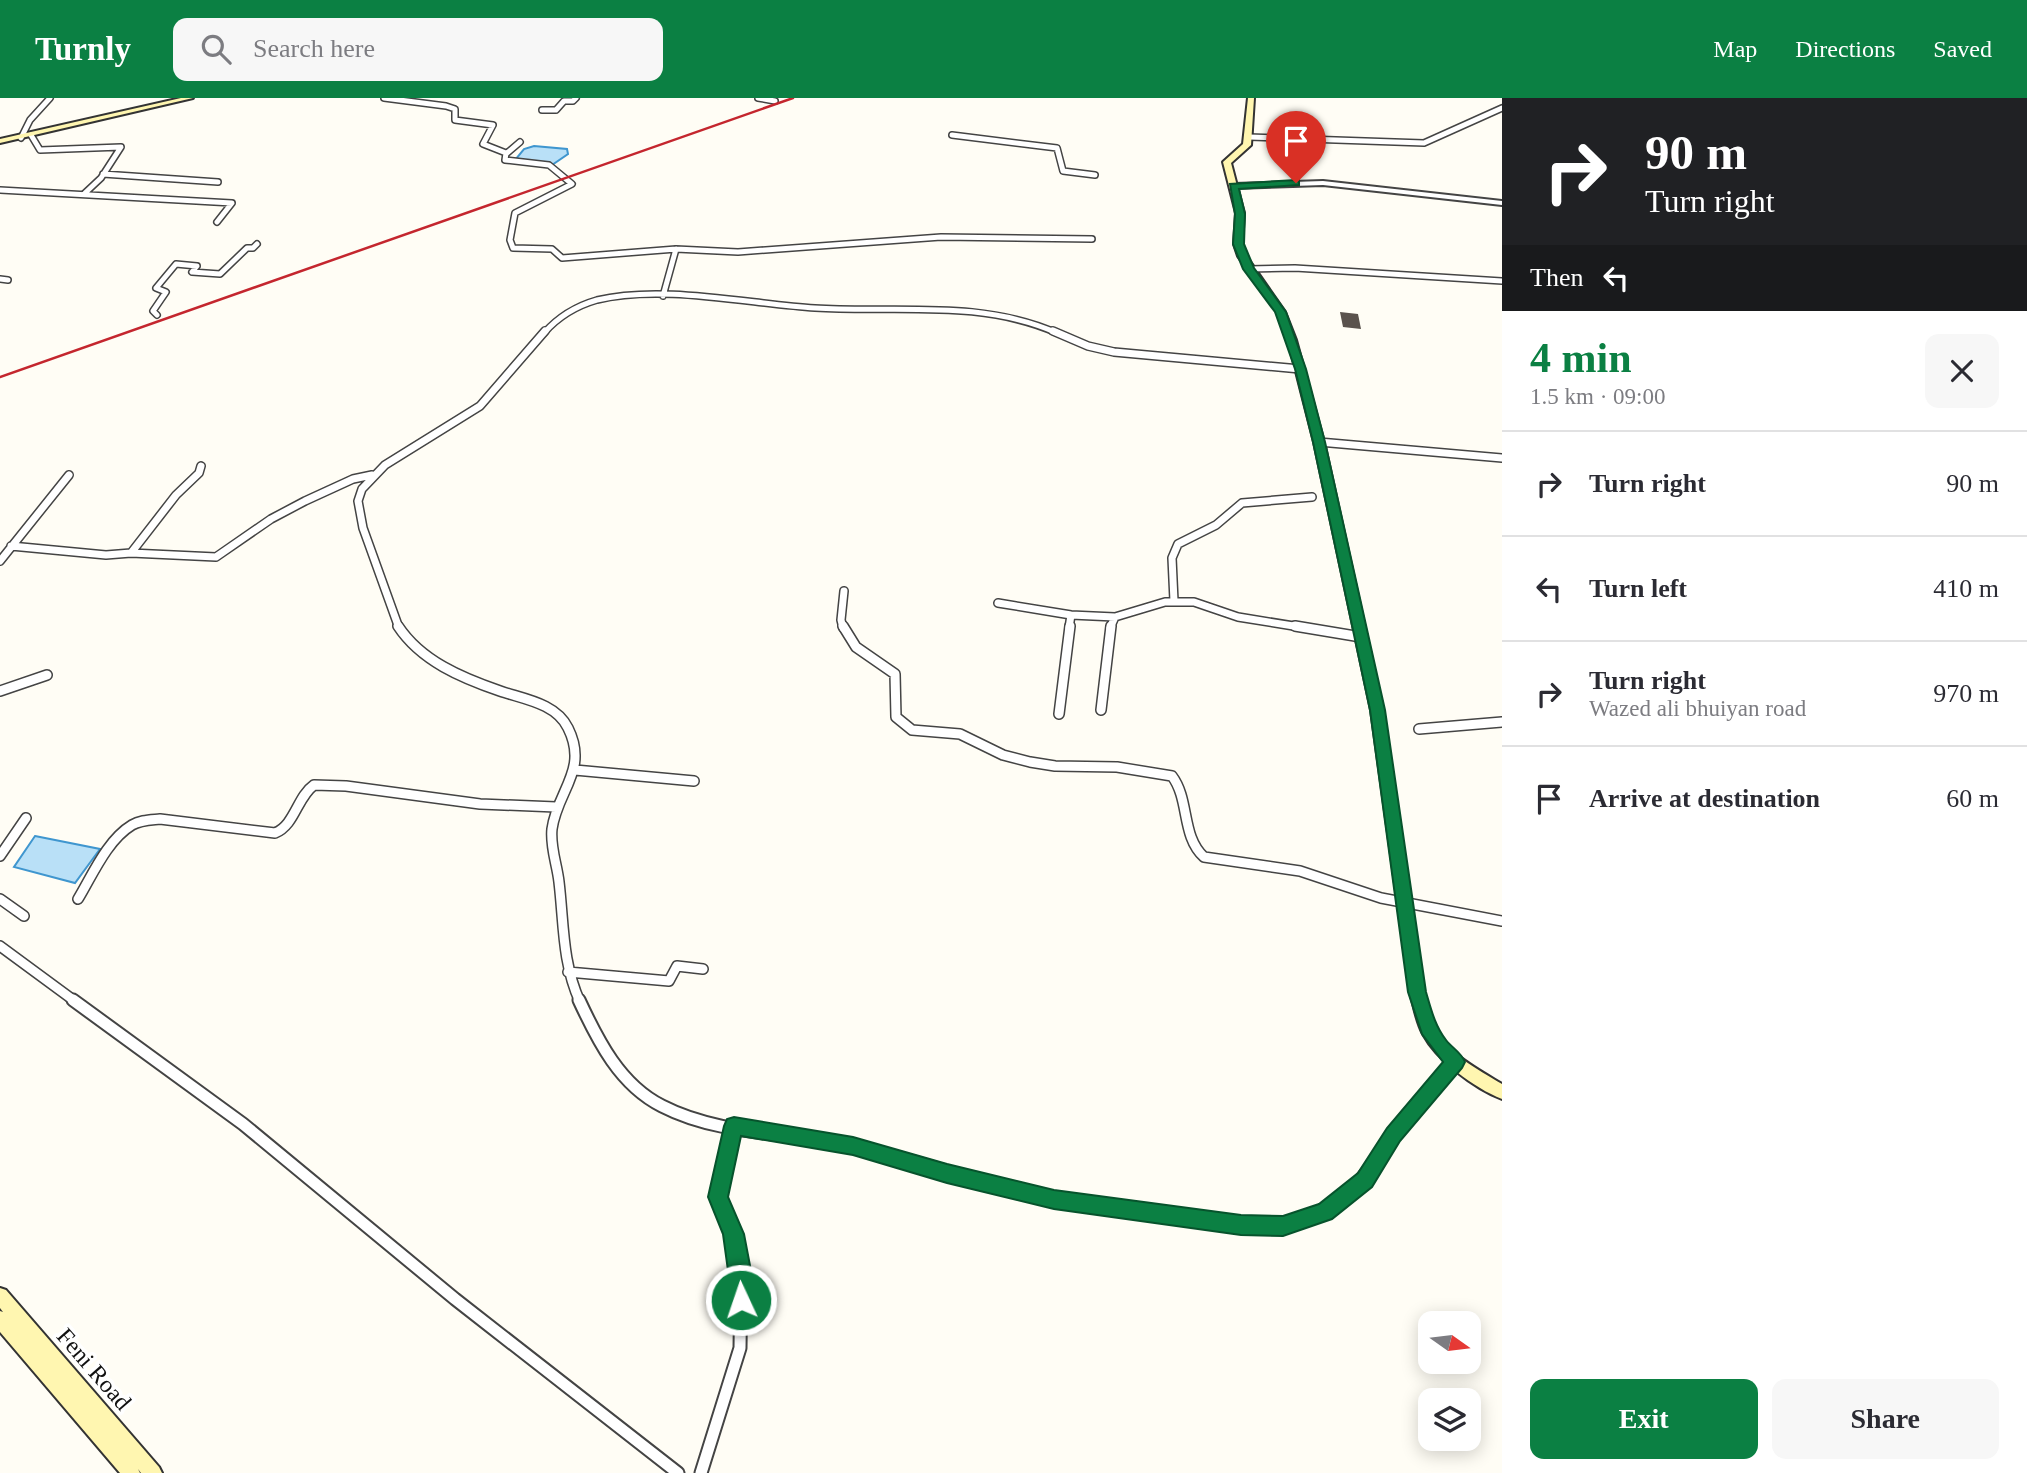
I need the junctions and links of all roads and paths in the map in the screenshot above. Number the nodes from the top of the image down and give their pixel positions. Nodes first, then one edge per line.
1 (50, 98) edge
2 (190, 98) edge
3 (384, 98) edge
4 (576, 98) edge
5 (758, 98) edge
6 (1251, 98) edge
7 (775, 101) dead end
8 (1502, 108) edge
9 (542, 110) dead end
10 (952, 135) dead end
11 (25, 136) junction
12 (1249, 137) junction
13 (0, 142) edge
14 (520, 142) dead end
15 (506, 154) junction
16 (103, 174) junction
17 (1095, 175) dead end
18 (218, 182) dead end
19 (1234, 186) junction
20 (0, 190) edge
21 (85, 193) junction
22 (1502, 203) edge
23 (217, 222) dead end
24 (1092, 239) dead end
25 (257, 244) dead end
26 (676, 249) junction
27 (1249, 269) junction
28 (0, 279) edge
29 (8, 280) dead end
30 (1502, 281) edge
31 (663, 296) junction
32 (157, 316) dead end
33 (1300, 369) junction
34 (1319, 442) junction
35 (1502, 458) edge
36 (201, 466) dead end
37 (69, 475) dead end
38 (372, 475) junction
39 (1312, 497) dead end
40 (11, 546) junction
41 (131, 553) junction
42 (0, 561) edge
43 (844, 591) dead end
44 (1174, 601) junction
45 (998, 603) dead end
46 (1071, 615) junction
47 (1115, 617) junction
48 (1361, 637) junction
49 (47, 675) dead end
50 (0, 691) edge
51 (1101, 710) dead end
52 (1059, 714) dead end
53 (1502, 722) edge
54 (1419, 729) dead end
55 (575, 770) junction
56 (694, 781) dead end
57 (556, 807) junction
58 (26, 818) dead end
59 (0, 856) edge
60 (78, 899) dead end
61 (0, 900) edge
62 (1404, 904) junction
63 (24, 916) dead end
64 (1502, 921) edge
65 (0, 946) edge
66 (703, 969) dead end
67 (568, 972) junction
68 (1456, 1062) junction
69 (1502, 1093) edge
70 (734, 1126) junction
71 (0, 1296) edge
72 (0, 1320) edge
73 (131, 1473) edge
74 (153, 1473) edge
75 (678, 1473) edge
76 (701, 1473) edge

1 - 11 street
2 - 11 main road
3 - 15 street
4 - 9 street
5 - 7 street
6 - 12 main road
8 - 12 street
10 - 17 street
11 - 13 main road
11 - 16 street
12 - 19 main road
14 - 15 street
15 - 26 street
16 - 18 street
16 - 21 street
19 - 22 street
19 - 27 main road
20 - 21 street
21 - 23 street
24 - 26 street
25 - 32 street
26 - 31 street
27 - 30 street
27 - 33 main road
28 - 29 street
31 - 33 street
31 - 38 street
33 - 34 main road
34 - 35 street
34 - 48 main road
36 - 41 street
37 - 40 street
38 - 41 street
38 - 55 street
39 - 44 street
40 - 41 street
40 - 42 street
43 - 62 street
44 - 47 street
44 - 48 street
45 - 46 street
46 - 47 street
46 - 52 street
47 - 51 street
48 - 62 main road
49 - 50 street
53 - 54 street
55 - 56 street
55 - 57 street
57 - 60 street
57 - 67 street
58 - 59 street
61 - 63 street
62 - 64 street
62 - 68 main road
65 - 75 street
66 - 67 street
67 - 70 street
68 - 69 main road
68 - 70 street
70 - 76 street
71 - 74 main road, Feni Road
72 - 73 main road

